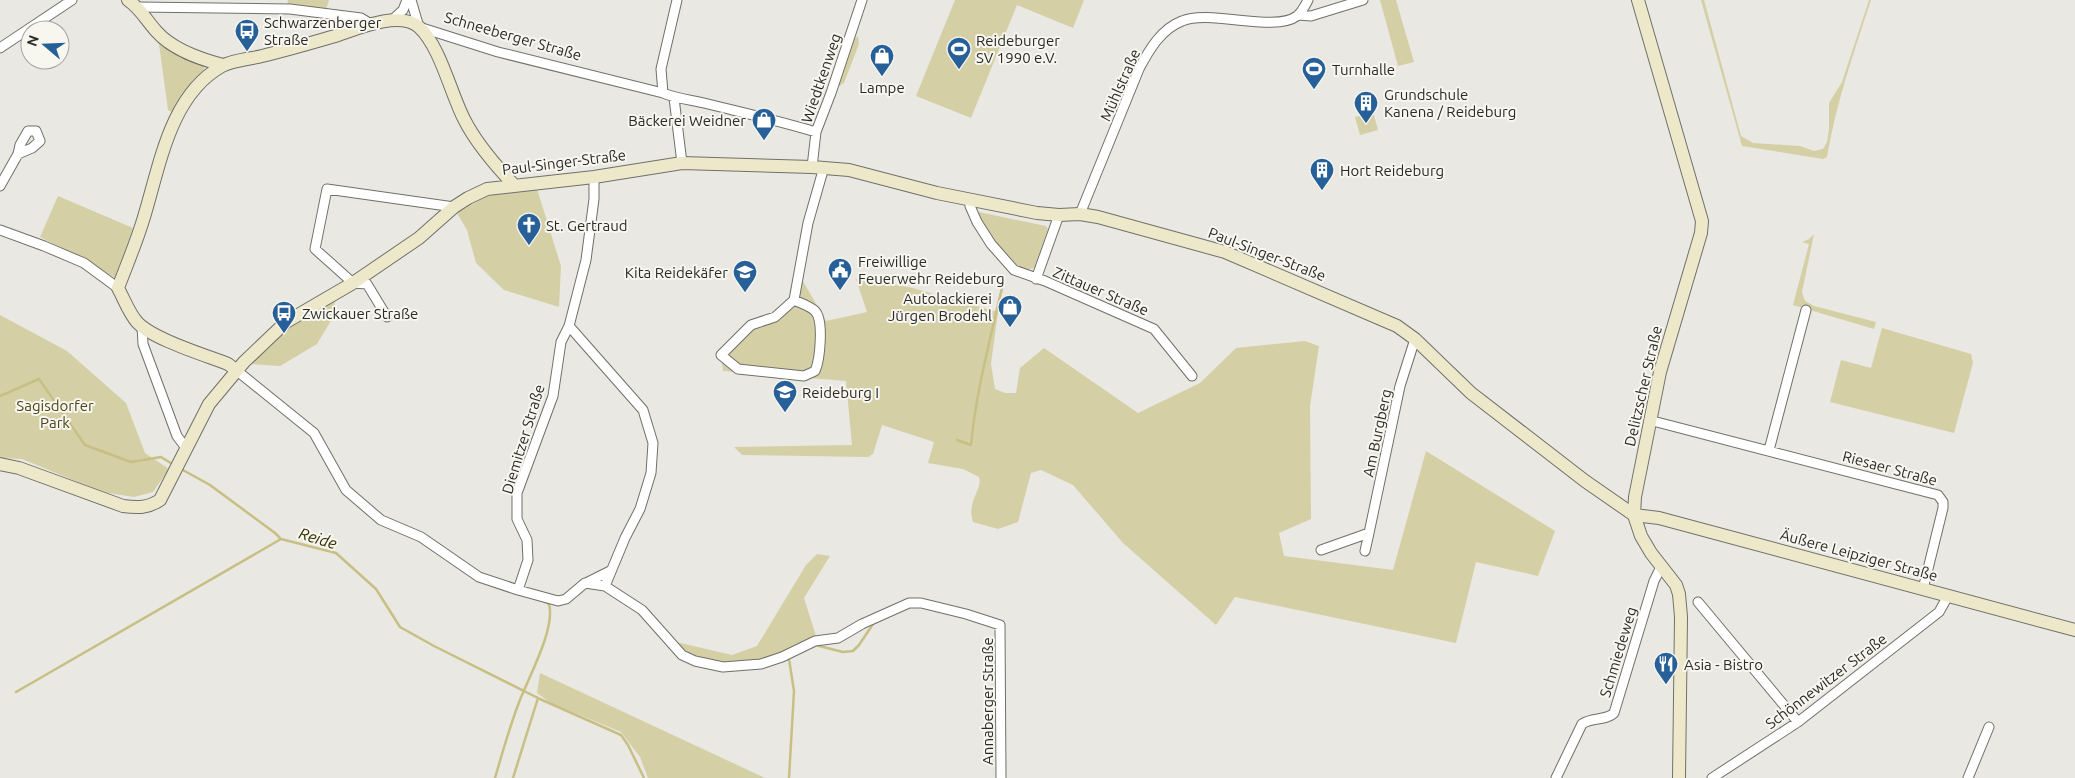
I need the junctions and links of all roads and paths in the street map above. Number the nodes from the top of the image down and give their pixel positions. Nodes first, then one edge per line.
1 (72, 0) edge
2 (407, 0) edge
3 (411, 0) edge
4 (677, 0) edge
5 (862, 0) edge
6 (1308, 0) edge
7 (1363, 0) edge
8 (1638, 0) edge
9 (133, 3) edge
10 (1298, 16) junction
11 (392, 20) junction
12 (371, 24) junction
13 (419, 27) junction
14 (0, 48) edge
15 (223, 65) junction
16 (663, 93) junction
17 (674, 98) junction
18 (816, 132) junction
19 (18, 154) dead end
20 (682, 163) junction
21 (818, 167) junction
22 (594, 177) junction
23 (514, 185) junction
24 (0, 186) edge
25 (972, 200) junction
26 (454, 207) junction
27 (1080, 214) junction
28 (1059, 215) junction
29 (0, 230) edge
30 (1036, 279) junction
31 (354, 282) junction
32 (118, 288) junction
33 (794, 300) junction
34 (1806, 310) dead end
35 (387, 317) dead end
36 (569, 326) junction
37 (142, 327) junction
38 (1414, 339) junction
39 (236, 370) junction
40 (1192, 376) dead end
41 (1649, 420) junction
42 (1768, 450) junction
43 (181, 459) junction
44 (0, 464) edge
45 (1634, 514) junction
46 (1369, 533) junction
47 (1321, 550) dead end
48 (1365, 552) dead end
49 (1661, 567) junction
50 (610, 572) junction
51 (586, 584) junction
52 (605, 586) junction
53 (1923, 589) junction
54 (518, 590) junction
55 (1948, 596) junction
56 (1698, 602) dead end
57 (2075, 630) edge
58 (1798, 722) junction
59 (1989, 727) dead end
60 (1001, 778) edge
61 (1556, 778) edge
62 (1679, 778) edge
63 (1712, 778) edge
64 (1968, 778) edge

1 - 14 street
2 - 11 street
3 - 13 street
4 - 16 street
5 - 18 street, Wiedtkenweg
6 - 10 street
7 - 10 street, Mühlstraße
8 - 41 street, Delitzscher Straße
9 - 12 street, Schneeberger Straße
9 - 15 street, Schneeberger Straße
10 - 27 street, Mühlstraße
11 - 12 street, Schneeberger Straße
11 - 13 street, Schneeberger Straße
12 - 15 street
13 - 16 street, Schneeberger Straße
13 - 23 street
15 - 32 street
16 - 17 street, Schneeberger Straße
17 - 18 street, Schneeberger Straße
17 - 20 street
18 - 21 street, Wiedtkenweg
19 - 24 street
20 - 21 street, Paul-Singer-Straße
20 - 22 street, Paul-Singer-Straße
21 - 25 street, Paul-Singer-Straße
21 - 33 street
22 - 23 street, Paul-Singer-Straße
22 - 36 street, Diemitzer Straße
23 - 26 street, Paul-Singer-Straße
25 - 28 street, Paul-Singer-Straße
25 - 30 street, Zittauer Straße
26 - 31 street, Paul-Singer-Straße
26 - 31 street
27 - 28 street, Paul-Singer-Straße
27 - 38 street, Paul-Singer-Straße
28 - 30 street
29 - 32 street
30 - 40 street, Zittauer Straße
31 - 35 street
31 - 39 street, Paul-Singer-Straße
32 - 37 street
33 - 33 street
34 - 42 street
36 - 50 street
36 - 54 street, Diemitzer Straße
37 - 39 street
37 - 43 street
38 - 45 street, Paul-Singer-Straße
38 - 46 street, Am Burgberg
39 - 43 street, Paul-Singer-Straße
39 - 54 street
41 - 42 street, Riesaer Straße
41 - 45 street, Delitzscher Straße
42 - 53 street, Riesaer Straße
43 - 44 street, Paul-Singer-Straße
45 - 49 street, Delitzscher Straße
45 - 53 street, Äußere Leipziger Straße
46 - 47 street
46 - 48 street, Am Burgberg
49 - 61 street, Schmiedeweg
49 - 62 street, Delitzscher Straße
50 - 51 street
50 - 52 street
51 - 52 street, Annaberger Straße
51 - 54 street
52 - 60 street, Annaberger Straße
53 - 55 street, Äußere Leipziger Straße
55 - 57 street, Äußere Leipziger Straße
55 - 58 street, Schönnewitzer Straße
56 - 58 street
58 - 63 street, Schönnewitzer Straße
59 - 64 street

